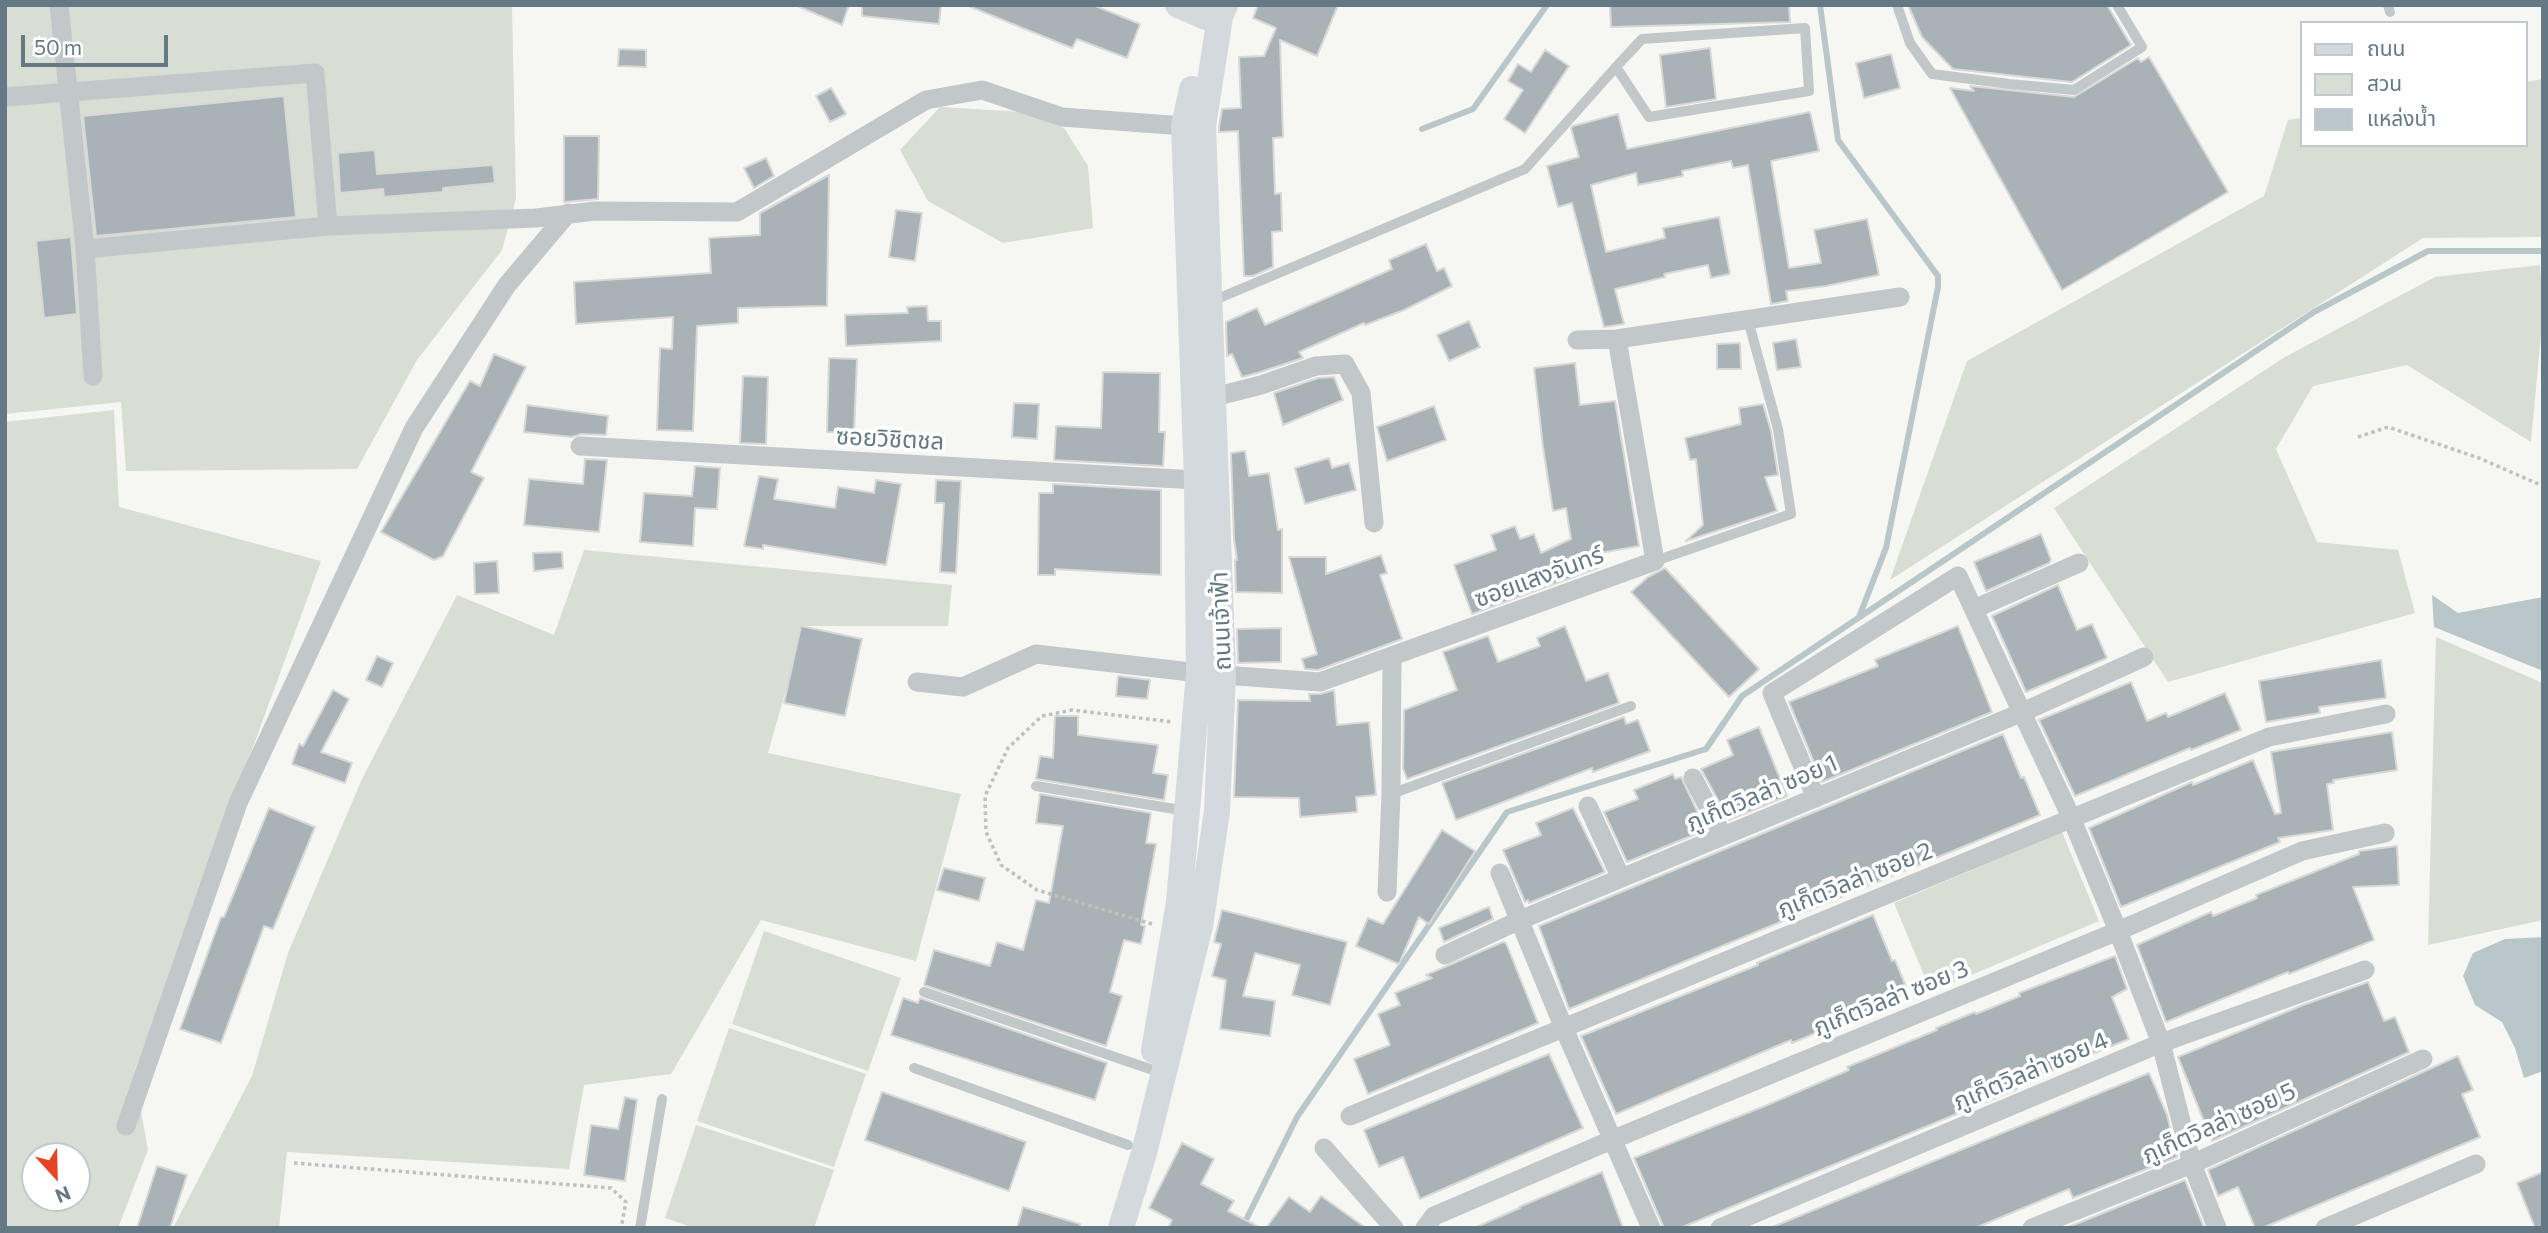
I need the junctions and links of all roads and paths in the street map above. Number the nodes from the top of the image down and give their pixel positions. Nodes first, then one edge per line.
1 (59, 5) edge
2 (1178, 5) edge
3 (1897, 5) edge
4 (2117, 5) edge
5 (1214, 9) edge
6 (1616, 67) junction
7 (68, 93) junction
8 (5, 97) edge
9 (1184, 126) junction
10 (568, 213) junction
11 (328, 226) junction
12 (85, 249) junction
13 (1900, 297) dead end
14 (1210, 303) junction
15 (1748, 320) junction
16 (1617, 339) junction
17 (1577, 340) dead end
18 (93, 376) dead end
19 (1214, 397) junction
20 (2358, 437) dead end
21 (580, 446) dead end
22 (1197, 481) junction
23 (2543, 486) edge
24 (1374, 523) dead end
25 (1655, 561) junction
26 (2079, 563) dead end
27 (1973, 608) junction
28 (1392, 656) junction
29 (2144, 657) dead end
30 (1211, 673) junction
31 (917, 682) dead end
32 (1631, 706) dead end
33 (2023, 712) junction
34 (2386, 714) dead end
35 (1693, 778) dead end
36 (1036, 786) dead end
37 (1391, 794) junction
38 (1816, 798) junction
39 (1588, 806) dead end
40 (1187, 811) junction
41 (2071, 817) junction
42 (2385, 833) dead end
43 (1723, 836) junction
44 (1500, 873) dead end
45 (1621, 878) junction
46 (1387, 892) dead end
47 (1520, 920) junction
48 (2118, 931) junction
49 (1445, 955) dead end
50 (2365, 970) dead end
51 (924, 992) dead end
52 (1563, 1026) junction
53 (2161, 1043) junction
54 (2423, 1059) dead end
55 (914, 1068) dead end
56 (1150, 1069) junction
57 (662, 1100) dead end
58 (1350, 1116) dead end
59 (126, 1126) dead end
60 (1614, 1139) junction
61 (1128, 1144) junction
62 (1324, 1148) dead end
63 (294, 1163) dead end
64 (2192, 1164) junction
65 (2476, 1164) dead end
66 (621, 1228) edge
67 (640, 1228) edge
68 (1104, 1228) edge
69 (1121, 1228) edge
70 (1394, 1228) edge
71 (1425, 1228) edge
72 (1651, 1228) edge
73 (1720, 1228) edge
74 (2032, 1228) edge
75 (2217, 1228) edge
76 (2325, 1228) edge

1 - 7 street
2 - 5 main road
3 - 4 lane
5 - 9 main road, ถนนเจ้าฟ้า
5 - 14 main road, ถนนเจ้าฟ้า
6 - 6 lane
6 - 14 lane
7 - 8 street
7 - 11 street
7 - 12 street
9 - 10 street
9 - 22 main road, ถนนเจ้าฟ้า
10 - 11 street
10 - 59 street
11 - 12 street
12 - 18 street
13 - 15 street
14 - 19 main road, ถนนเจ้าฟ้า
15 - 16 street
15 - 25 lane
16 - 17 street
16 - 25 street
19 - 24 street
19 - 30 main road, ถนนเจ้าฟ้า
20 - 23 path
21 - 22 street, ซอยวิชิตชล
22 - 30 main road, ถนนเจ้าฟ้า
25 - 28 street, ซอยแสงจันทร์
26 - 27 street
27 - 33 street
27 - 38 street
28 - 30 street, ซอยแสงจันทร์
28 - 37 street
29 - 33 street, ภูเก็ตวิลล่า ซอย 1
30 - 31 street, ซอยแสงจันทร์
30 - 40 main road, ถนนเจ้าฟ้า
30 - 69 main road, ถนนเจ้าฟ้า
32 - 37 lane
33 - 38 street, ภูเก็ตวิลล่า ซอย 1
33 - 41 street
34 - 41 street, ภูเก็ตวิลล่า ซอย 2
35 - 43 street
36 - 40 lane
37 - 46 street
38 - 43 street, ภูเก็ตวิลล่า ซอย 1
39 - 45 street
40 - 56 main road, ถนนเจ้าฟ้า
41 - 48 street
41 - 52 street, ภูเก็ตวิลล่า ซอย 2
42 - 48 street, ภูเก็ตวิลล่า ซอย 3
43 - 45 street, ภูเก็ตวิลล่า ซอย 1
44 - 47 street
45 - 47 street, ภูเก็ตวิลล่า ซอย 1
47 - 49 street, ภูเก็ตวิลล่า ซอย 1
47 - 52 street
48 - 53 street
48 - 60 street, ภูเก็ตวิลล่า ซอย 3
50 - 53 street, ภูเก็ตวิลล่า ซอย 4
51 - 56 lane
52 - 58 street, ภูเก็ตวิลล่า ซอย 2
52 - 60 street
53 - 64 street
53 - 73 street, ภูเก็ตวิลล่า ซอย 4
54 - 64 street, ภูเก็ตวิลล่า ซอย 5
55 - 61 lane
56 - 61 main road, ถนนเจ้าฟ้า
57 - 67 lane
60 - 71 street, ภูเก็ตวิลล่า ซอย 3
60 - 72 street
61 - 68 main road, ถนนเจ้าฟ้า
62 - 70 street
63 - 66 path
64 - 74 street, ภูเก็ตวิลล่า ซอย 5
64 - 75 street
65 - 76 street

